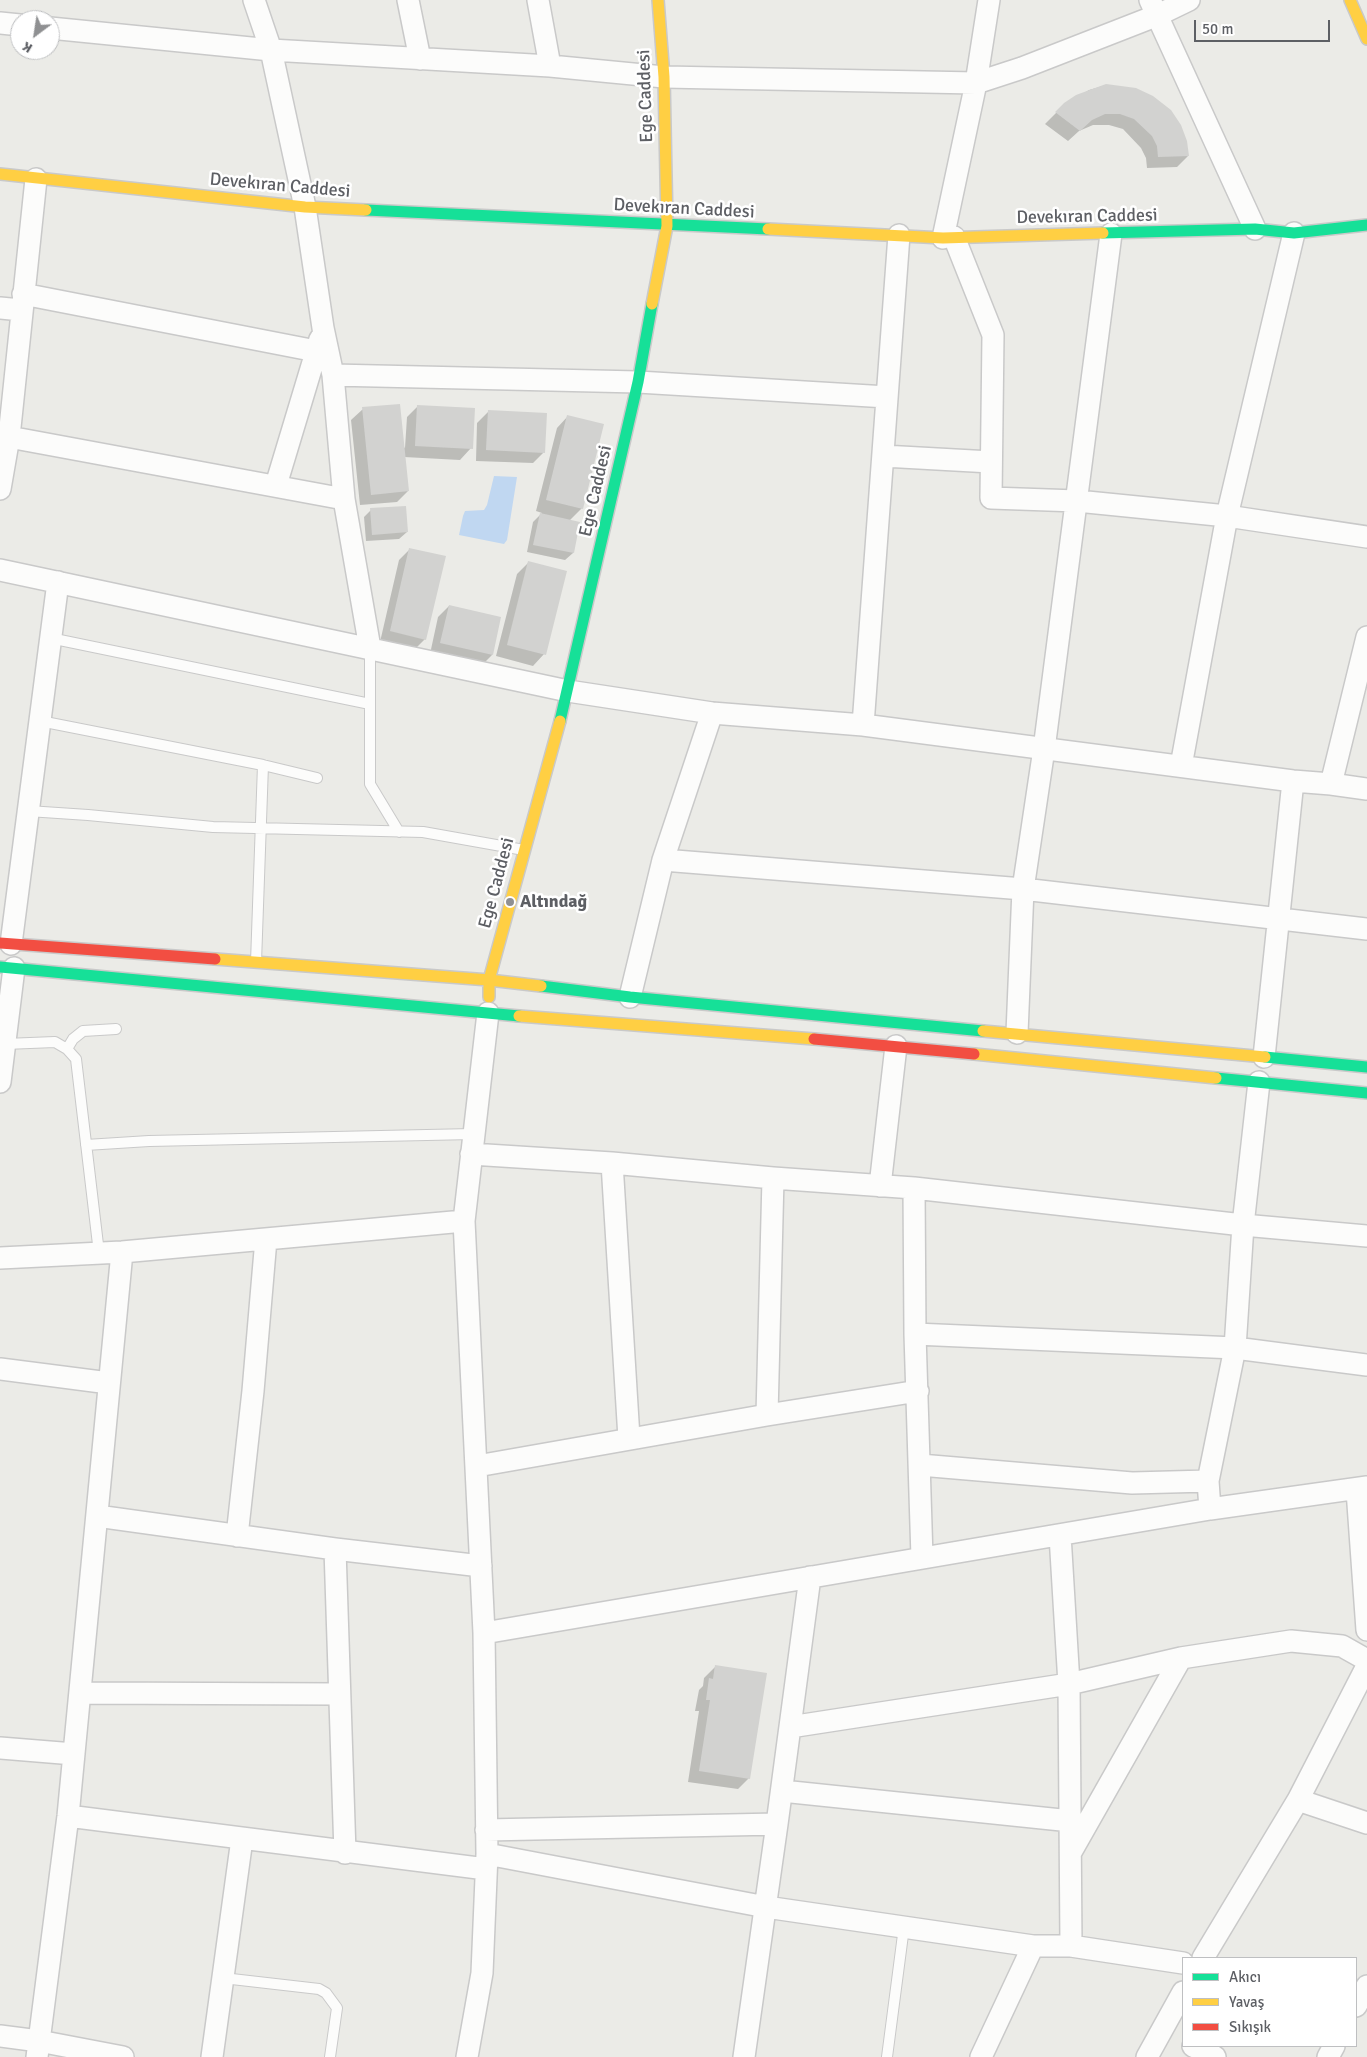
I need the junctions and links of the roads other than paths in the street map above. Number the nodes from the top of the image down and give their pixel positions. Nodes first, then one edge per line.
1 (254, 0) edge
2 (408, 0) edge
3 (538, 0) edge
4 (658, 0) edge
5 (989, 0) edge
6 (1189, 0) edge
7 (1350, 0) edge
8 (1154, 7) edge
9 (60, 29) edge
10 (1367, 39) edge
11 (271, 50) junction
12 (420, 59) junction
13 (550, 66) junction
14 (664, 77) junction
15 (976, 82) junction
16 (0, 174) edge
17 (36, 179) junction
18 (305, 207) junction
19 (1367, 225) edge
20 (666, 226) junction
21 (1255, 230) junction
22 (1294, 233) junction
23 (1111, 234) junction
24 (899, 235) junction
25 (948, 238) junction
26 (22, 302) junction
27 (0, 308) edge
28 (323, 328) junction
29 (316, 351) junction
30 (333, 375) junction
31 (638, 382) junction
32 (887, 397) junction
33 (4, 438) edge
34 (883, 456) junction
35 (991, 462) junction
36 (276, 485) junction
37 (0, 489) edge
38 (344, 499) junction
39 (1077, 501) junction
40 (1227, 516) junction
41 (1367, 537) edge
42 (0, 570) edge
43 (58, 582) junction
44 (1367, 636) edge
45 (50, 638) junction
46 (370, 648) junction
47 (568, 691) junction
48 (370, 704) junction
49 (712, 713) junction
50 (40, 721) junction
51 (863, 725) junction
52 (1044, 749) junction
53 (263, 765) junction
54 (1181, 766) junction
55 (317, 778) dead end
56 (1293, 781) junction
57 (1332, 784) junction
58 (1367, 789) edge
59 (28, 811) junction
60 (261, 828) junction
61 (399, 832) junction
62 (524, 850) junction
63 (663, 860) junction
64 (1023, 889) junction
65 (1277, 918) junction
66 (1367, 929) edge
67 (6, 944) edge
68 (256, 963) junction
69 (7, 967) edge
70 (489, 980) junction
71 (630, 997) junction
72 (488, 1013) junction
73 (116, 1028) dead end
74 (1017, 1033) junction
75 (5, 1044) junction
76 (896, 1046) junction
77 (67, 1049) junction
78 (1264, 1057) junction
79 (1367, 1067) edge
80 (0, 1082) edge
81 (1259, 1082) junction
82 (1367, 1093) edge
83 (472, 1144) junction
84 (86, 1145) junction
85 (612, 1163) junction
86 (773, 1178) junction
87 (880, 1186) junction
88 (914, 1188) junction
89 (464, 1221) junction
90 (1243, 1225) junction
91 (1367, 1236) edge
92 (266, 1240) junction
93 (122, 1252) junction
94 (99, 1253) junction
95 (0, 1258) edge
96 (915, 1334) junction
97 (1235, 1348) junction
98 (1367, 1365) edge
99 (0, 1369) edge
100 (109, 1383) junction
101 (918, 1392) junction
102 (767, 1415) junction
103 (629, 1438) junction
104 (920, 1465) junction
105 (477, 1466) junction
106 (1208, 1481) junction
107 (1362, 1489) edge
108 (1210, 1509) junction
109 (96, 1516) junction
110 (1060, 1535) junction
111 (237, 1536) junction
112 (335, 1549) junction
113 (922, 1558) junction
114 (481, 1566) junction
115 (810, 1578) junction
116 (1367, 1630) edge
117 (484, 1633) junction
118 (1181, 1658) junction
119 (1367, 1660) edge
120 (1367, 1666) edge
121 (1070, 1684) junction
122 (80, 1693) junction
123 (339, 1694) junction
124 (790, 1727) junction
125 (0, 1748) edge
126 (74, 1754) junction
127 (782, 1791) junction
128 (1298, 1800) junction
129 (68, 1816) junction
130 (1071, 1821) junction
131 (1367, 1823) edge
132 (778, 1824) junction
133 (486, 1830) junction
134 (242, 1838) junction
135 (345, 1853) junction
136 (1070, 1853) junction
137 (486, 1862) junction
138 (766, 1907) junction
139 (904, 1927) junction
140 (1034, 1946) junction
141 (1071, 1946) junction
142 (1204, 1957) edge
143 (1182, 1963) edge
144 (223, 1978) junction
145 (1367, 1986) edge
146 (1182, 1994) edge
147 (1357, 2004) edge
148 (1162, 2030) junction
149 (0, 2036) edge
150 (1182, 2040) edge
151 (1195, 2047) edge
152 (38, 2049) edge
153 (123, 2057) edge
154 (212, 2057) edge
155 (330, 2057) edge
156 (467, 2057) edge
157 (744, 2057) edge
158 (886, 2057) edge
159 (981, 2057) edge
160 (1147, 2057) edge
161 (1215, 2057) edge

1 - 11 street
2 - 12 street
3 - 13 street
4 - 14 main road, Ege Caddesi
5 - 15 street
6 - 8 street
7 - 10 main road
8 - 15 street
8 - 21 street
9 - 11 street
11 - 12 street
11 - 18 street
12 - 13 street
13 - 14 street
14 - 15 street
14 - 20 main road, Ege Caddesi
15 - 25 street
16 - 17 main road, Devekıran Caddesi
17 - 18 main road, Devekıran Caddesi
17 - 26 street
18 - 20 main road, Devekıran Caddesi
18 - 28 street
19 - 22 main road, Devekıran Caddesi
20 - 24 main road, Devekıran Caddesi
20 - 31 main road, Ege Caddesi
21 - 22 main road, Devekıran Caddesi
21 - 23 main road, Devekıran Caddesi
22 - 40 street
23 - 25 main road, Devekıran Caddesi
23 - 39 street
24 - 25 main road, Devekıran Caddesi
24 - 32 street
25 - 35 street
26 - 27 street
26 - 29 street
26 - 33 street
28 - 29 street
28 - 30 street
29 - 36 street
30 - 31 street
30 - 38 street
31 - 32 street
31 - 47 main road, Ege Caddesi
32 - 34 street
33 - 36 street
33 - 37 street
34 - 35 street
34 - 51 street
35 - 39 street
36 - 38 street
38 - 46 street
39 - 40 street
39 - 52 street
40 - 41 street
40 - 54 street
42 - 43 street
43 - 45 street
43 - 46 street
44 - 57 street
45 - 48 lane
45 - 50 street
46 - 47 street
46 - 48 lane
47 - 49 street
47 - 62 main road, Ege Caddesi
48 - 61 lane
49 - 51 street
49 - 63 street
50 - 53 lane
50 - 59 street
51 - 52 street
52 - 54 street
52 - 64 street
53 - 55 lane
53 - 60 lane
54 - 56 street
56 - 57 street
56 - 65 street
57 - 58 street
59 - 60 lane
59 - 67 street
60 - 61 lane
60 - 68 lane
61 - 62 lane
62 - 70 main road, Ege Caddesi
63 - 64 street
63 - 71 street
64 - 65 street
64 - 74 street
65 - 66 street
65 - 78 street
67 - 68 main road
68 - 70 main road
69 - 72 main road
69 - 75 street
70 - 71 main road
70 - 72 main road, Ege Caddesi
71 - 74 main road
72 - 76 main road
72 - 83 street
73 - 77 lane
74 - 78 main road
75 - 77 lane
75 - 80 street
76 - 81 main road
76 - 87 street
77 - 84 lane
78 - 79 main road
81 - 82 main road
81 - 90 street
83 - 84 lane
83 - 85 street
83 - 89 street
84 - 94 lane
85 - 86 street
85 - 103 street
86 - 87 street
86 - 102 street
87 - 88 street
88 - 90 street
88 - 96 street
89 - 92 street
89 - 105 street
90 - 91 street
90 - 97 street
92 - 93 street
92 - 111 street
93 - 94 street
93 - 100 street
94 - 95 street
96 - 97 street
96 - 101 street
97 - 98 street
97 - 106 street
99 - 100 street
100 - 109 street
101 - 102 street
101 - 104 street
102 - 103 street
103 - 105 street
104 - 106 street
104 - 113 street
105 - 114 street
106 - 108 street
107 - 108 street
107 - 116 street
108 - 110 street
109 - 111 street
109 - 122 street
110 - 113 street
110 - 121 street
111 - 112 street
112 - 114 street
112 - 123 street
113 - 115 street
114 - 117 street
115 - 117 street
115 - 124 street
117 - 133 street
118 - 119 street
118 - 121 street
118 - 136 street
120 - 128 street
121 - 124 street
121 - 130 street
122 - 123 street
122 - 126 street
123 - 135 street
124 - 127 street
125 - 126 street
126 - 129 street
127 - 130 street
127 - 132 street
128 - 131 street
128 - 142 street
129 - 134 street
129 - 152 street
130 - 136 street
132 - 133 street
132 - 138 street
133 - 137 street
134 - 135 street
134 - 144 street
135 - 137 street
136 - 141 street
137 - 138 street
137 - 156 street
138 - 139 street
138 - 157 street
139 - 140 street
139 - 158 lane
140 - 141 street
140 - 159 street
141 - 143 street
144 - 154 street
144 - 155 lane
145 - 147 street
146 - 148 street
148 - 150 street
148 - 160 street
149 - 152 street
151 - 161 street
152 - 153 street

